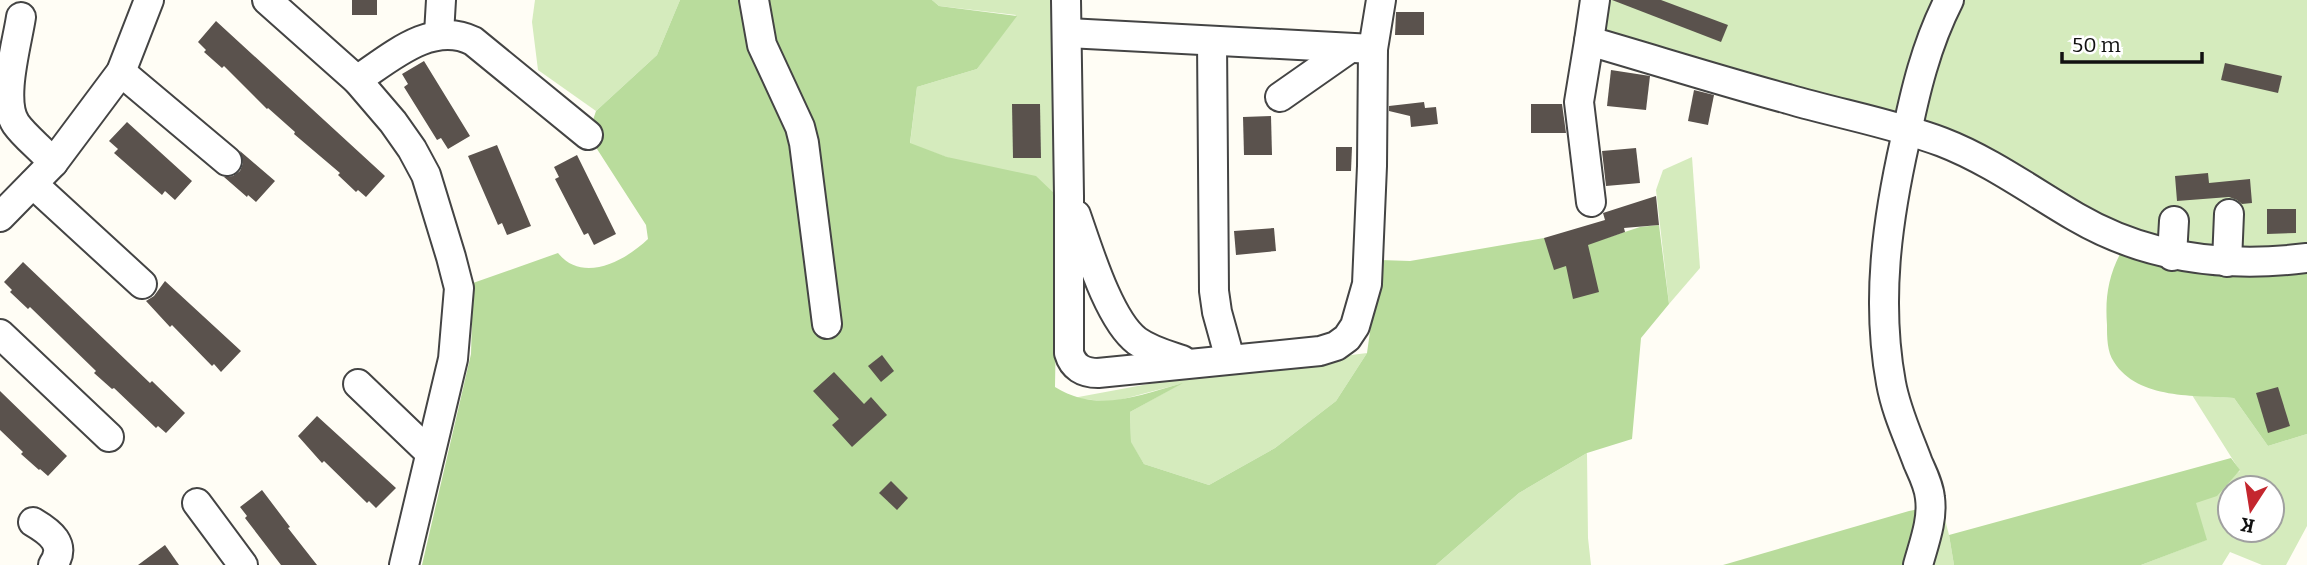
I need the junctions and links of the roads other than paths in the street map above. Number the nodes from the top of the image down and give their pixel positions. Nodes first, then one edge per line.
1 (149, 0) edge
2 (267, 0) edge
3 (441, 0) edge
4 (754, 0) edge
5 (1066, 0) edge
6 (1381, 0) edge
7 (1595, 0) edge
8 (1949, 0) edge
9 (21, 18) dead end
10 (1068, 33) junction
11 (439, 34) junction
12 (1212, 41) junction
13 (1589, 41) junction
14 (1361, 49) junction
15 (121, 72) junction
16 (357, 80) junction
17 (1280, 97) dead end
18 (1907, 130) junction
19 (588, 135) dead end
20 (227, 161) dead end
21 (53, 163) junction
22 (33, 184) junction
23 (1069, 196) junction
24 (1591, 202) dead end
25 (2229, 214) dead end
26 (0, 217) edge
27 (2174, 221) dead end
28 (2172, 256) junction
29 (2307, 258) edge
30 (2227, 262) junction
31 (142, 285) dead end
32 (827, 324) dead end
33 (0, 334) edge
34 (1230, 359) junction
35 (1192, 363) junction
36 (358, 384) dead end
37 (109, 437) dead end
38 (430, 453) junction
39 (197, 503) dead end
40 (33, 522) dead end
41 (53, 565) edge
42 (243, 565) edge
43 (404, 565) edge
44 (1918, 565) edge

1 - 15 street
2 - 16 street
3 - 11 street
4 - 32 street
5 - 10 street
6 - 14 street
7 - 13 street
8 - 18 street
9 - 21 street
10 - 12 street
10 - 23 street
11 - 16 street
11 - 19 street
12 - 14 street
12 - 34 street
13 - 18 street
13 - 24 street
14 - 17 street
14 - 34 street
15 - 20 street
15 - 21 street
16 - 38 street
18 - 28 street
18 - 44 street
21 - 22 street
22 - 26 street
22 - 31 street
23 - 35 street
23 - 35 street
25 - 30 street
27 - 28 street
28 - 30 street
29 - 30 street
33 - 37 street
34 - 35 street
36 - 38 street
38 - 43 street
39 - 42 street
40 - 41 street

